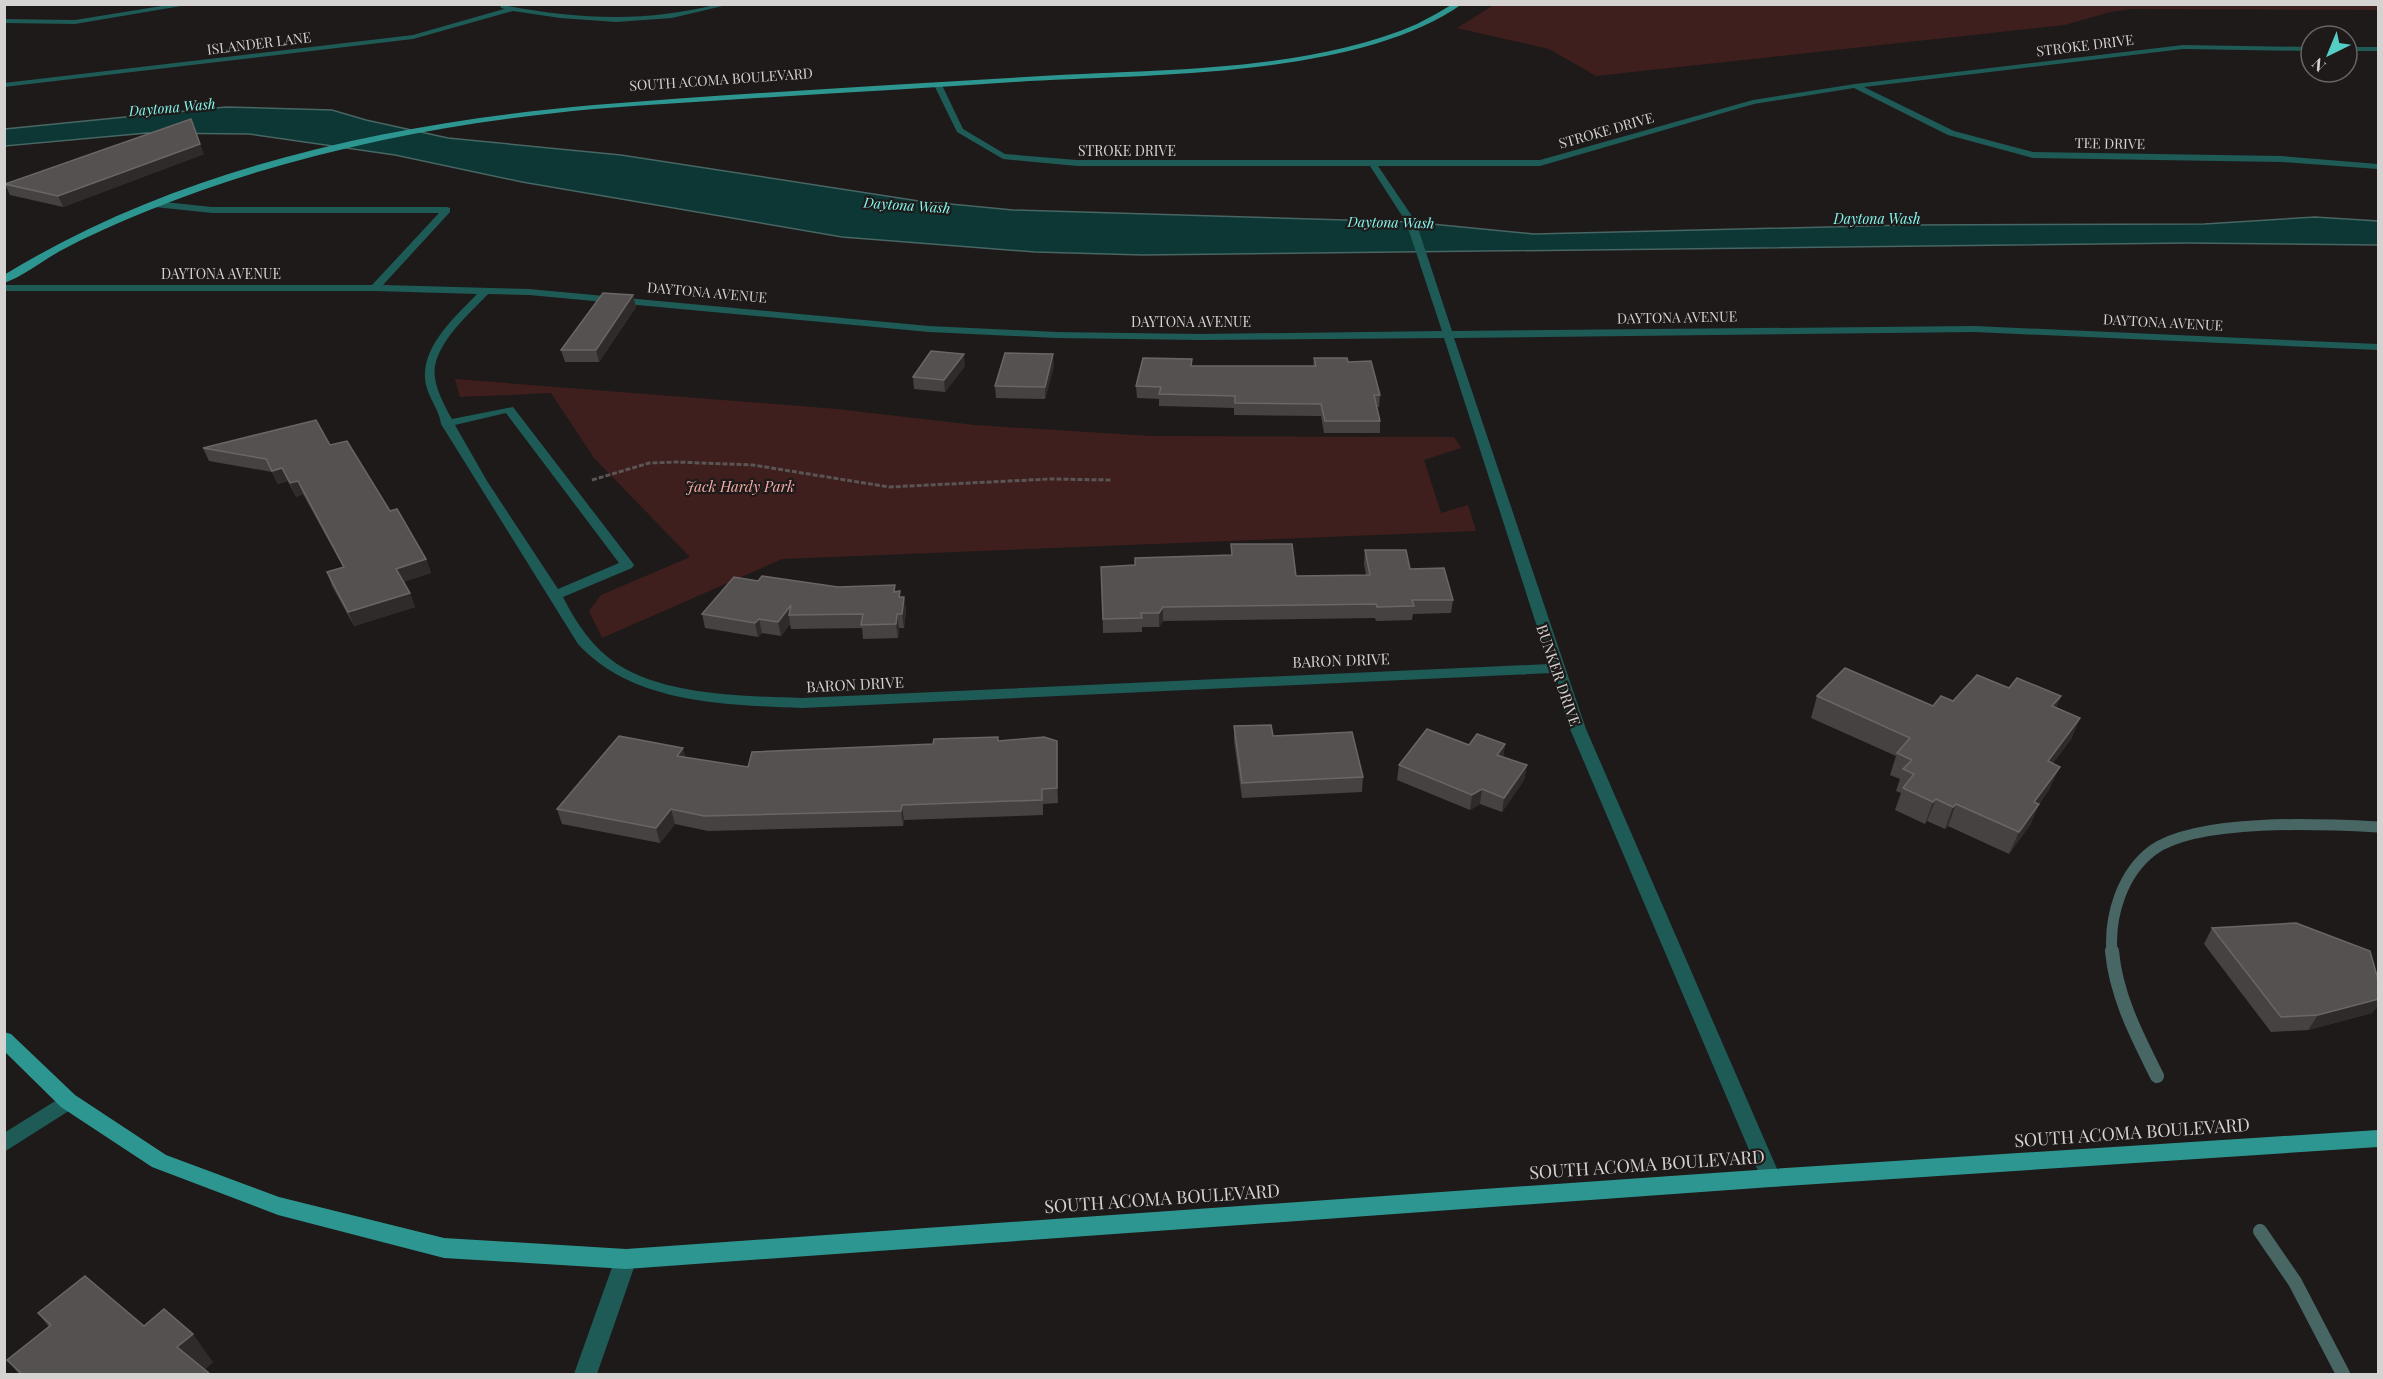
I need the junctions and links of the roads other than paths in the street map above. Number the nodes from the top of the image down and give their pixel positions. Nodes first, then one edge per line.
1 (190, 4) edge
2 (494, 4) edge
3 (728, 4) edge
4 (1459, 4) edge
5 (513, 9) junction
6 (4, 21) edge
7 (2299, 48) edge
8 (2359, 49) edge
9 (2379, 49) edge
10 (4, 85) edge
11 (938, 85) junction
12 (1855, 86) junction
13 (1373, 164) junction
14 (2379, 166) edge
15 (155, 204) junction
16 (4, 280) edge
17 (4, 288) edge
18 (375, 288) junction
19 (486, 290) junction
20 (1446, 333) junction
21 (2366, 347) junction
22 (2379, 347) edge
23 (2379, 358) edge
24 (447, 424) junction
25 (555, 595) junction
26 (1556, 668) junction
27 (4, 1039) edge
28 (68, 1101) junction
29 (2379, 1139) edge
30 (4, 1144) edge
31 (1771, 1178) junction
32 (626, 1259) junction
33 (585, 1374) edge

1 - 6 street
2 - 5 street
3 - 5 street
4 - 11 main road, SOUTH ACOMA BOULEVARD
5 - 10 street, ISLANDER LANE
7 - 12 street, STROKE DRIVE
8 - 9 street
11 - 13 street, STROKE DRIVE
11 - 15 main road, SOUTH ACOMA BOULEVARD
12 - 13 street, STROKE DRIVE
12 - 14 street, TEE DRIVE
13 - 20 street, BUNKER DRIVE
15 - 16 main road, SOUTH ACOMA BOULEVARD
15 - 18 street
17 - 18 street, DAYTONA AVENUE
18 - 19 street, DAYTONA AVENUE
19 - 20 street, DAYTONA AVENUE
19 - 24 street, BARON DRIVE
20 - 21 street, DAYTONA AVENUE
20 - 26 street, BUNKER DRIVE
21 - 22 street, DAYTONA AVENUE
21 - 23 street
24 - 25 street, BARON DRIVE
24 - 25 street
25 - 26 street, BARON DRIVE
26 - 31 street, BUNKER DRIVE
27 - 28 main road, SOUTH ACOMA BOULEVARD
28 - 30 street
28 - 32 main road, SOUTH ACOMA BOULEVARD
29 - 31 main road, SOUTH ACOMA BOULEVARD
31 - 32 main road, SOUTH ACOMA BOULEVARD
32 - 33 street

